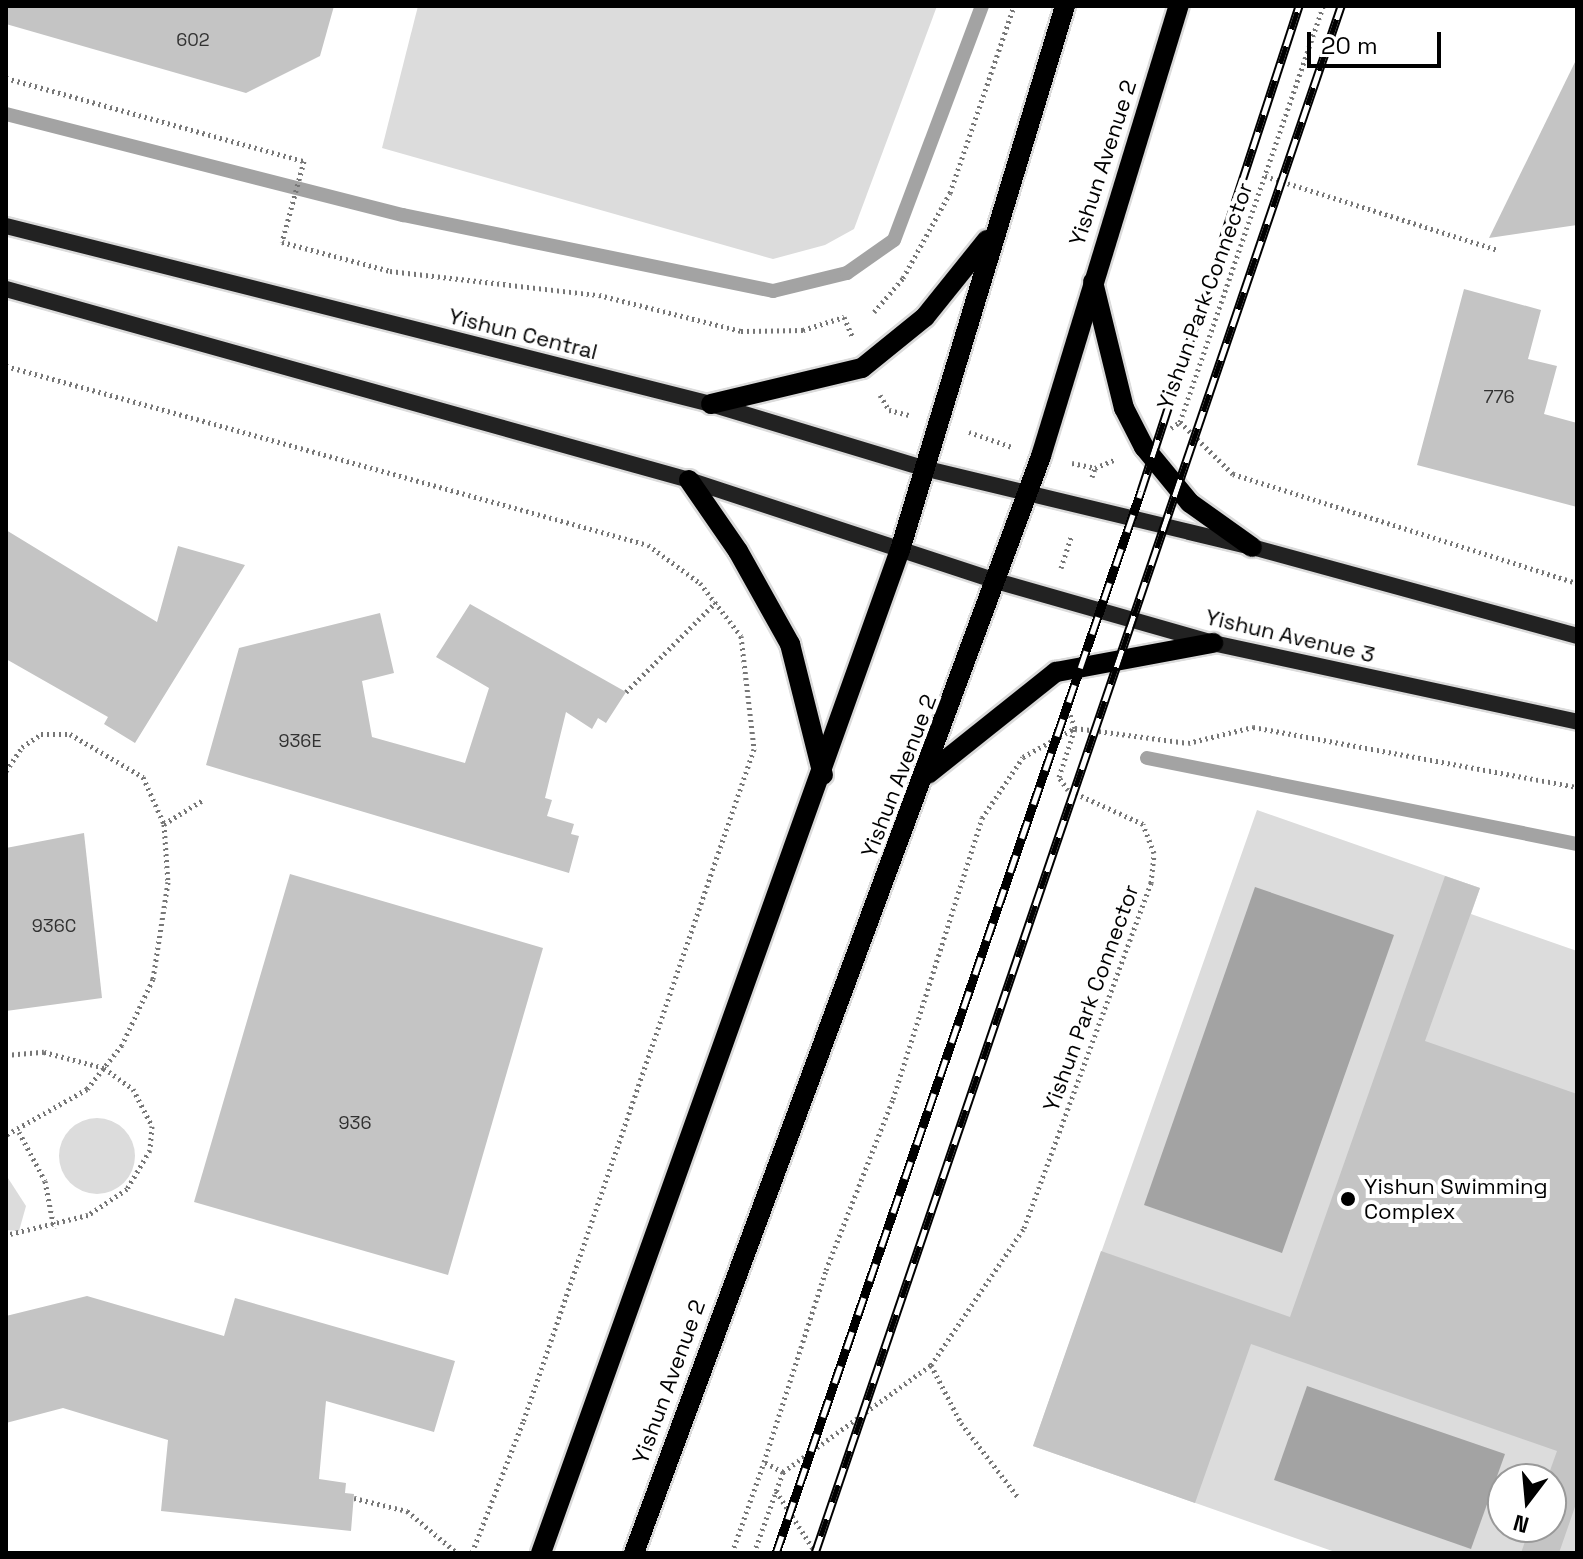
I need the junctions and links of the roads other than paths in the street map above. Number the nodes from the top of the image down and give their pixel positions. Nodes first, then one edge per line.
1 (1065, 6) edge
2 (1179, 6) edge
3 (6, 226) edge
4 (995, 230) junction
5 (1092, 278) junction
6 (6, 289) edge
7 (711, 404) junction
8 (923, 468) junction
9 (689, 480) junction
10 (1027, 493) junction
11 (1252, 547) junction
12 (900, 550) junction
13 (996, 581) junction
14 (1577, 636) edge
15 (1213, 643) junction
16 (1577, 722) edge
17 (823, 775) junction
18 (925, 777) junction
19 (541, 1553) edge
20 (634, 1553) edge

1 - 4 main road
2 - 5 main road, Yishun Avenue 2
3 - 7 main road, Yishun Central
4 - 7 main road
4 - 8 main road
5 - 10 main road, Yishun Avenue 2
5 - 11 main road
6 - 9 main road
7 - 8 main road, Yishun Central
8 - 10 main road, Yishun Central
8 - 12 main road
9 - 12 main road
9 - 17 main road
10 - 11 main road
10 - 13 main road, Yishun Avenue 2
11 - 14 main road
12 - 13 main road
12 - 17 main road
13 - 15 main road, Yishun Avenue 3
13 - 18 main road, Yishun Avenue 2
15 - 16 main road, Yishun Avenue 3
15 - 18 main road
17 - 19 main road
18 - 20 main road, Yishun Avenue 2

